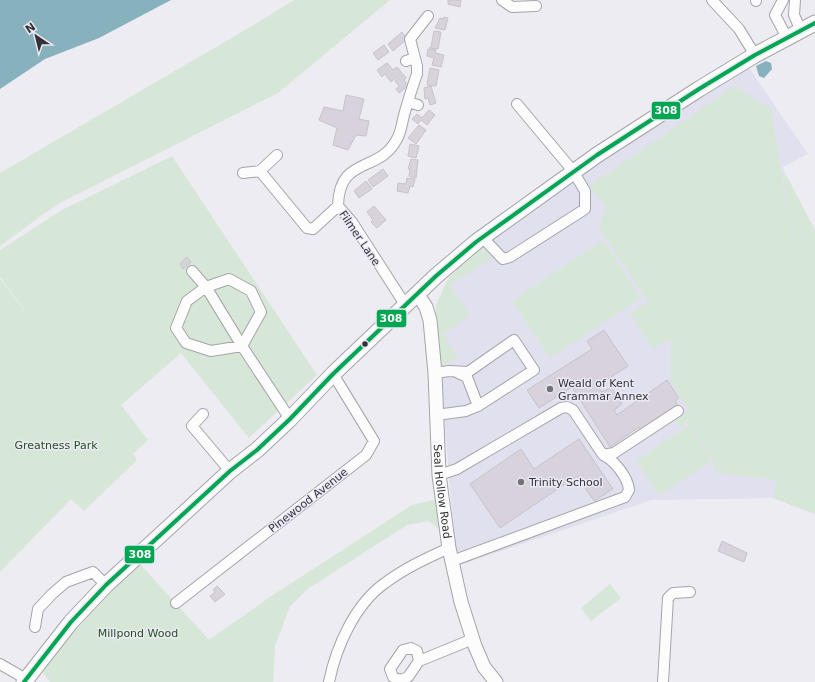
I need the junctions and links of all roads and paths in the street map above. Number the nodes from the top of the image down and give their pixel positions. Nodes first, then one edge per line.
1 (502, 0) edge
2 (712, 0) edge
3 (778, 2) edge
4 (795, 3) edge
5 (537, 6) edge
6 (428, 16) dead end
7 (815, 23) edge
8 (801, 31) junction
9 (787, 38) junction
10 (755, 55) junction
11 (408, 102) junction
12 (517, 104) dead end
13 (418, 105) dead end
14 (277, 155) dead end
15 (260, 171) junction
16 (573, 171) junction
17 (243, 172) dead end
18 (338, 206) junction
19 (482, 237) junction
20 (192, 271) dead end
21 (206, 287) junction
22 (418, 294) junction
23 (406, 306) junction
24 (242, 346) junction
25 (456, 372) junction
26 (435, 373) junction
27 (333, 374) junction
28 (478, 406) junction
29 (678, 411) dead end
30 (203, 414) dead end
31 (436, 415) junction
32 (290, 419) junction
33 (603, 455) junction
34 (230, 470) junction
35 (439, 476) junction
36 (451, 554) junction
37 (106, 585) junction
38 (690, 592) dead end
39 (176, 603) dead end
40 (35, 627) dead end
41 (473, 639) junction
42 (419, 661) dead end
43 (0, 664) edge
44 (25, 680) edge
45 (329, 682) edge
46 (496, 682) edge
47 (664, 682) edge

1 - 5 street
2 - 10 street
3 - 9 street
4 - 8 street
6 - 11 street
7 - 8 highway
8 - 9 highway
9 - 10 highway
10 - 16 highway
11 - 13 street
11 - 18 street
12 - 16 street
14 - 15 street
15 - 17 street
15 - 18 street, Filmer Lane
16 - 19 highway
16 - 19 street
18 - 23 street, Filmer Lane
19 - 22 highway
20 - 21 street
21 - 24 street
21 - 24 street
21 - 24 street
22 - 23 highway
22 - 26 main road, Seal Hollow Road
23 - 27 highway
24 - 32 street
25 - 26 street
25 - 28 street
25 - 28 street
26 - 31 main road, Seal Hollow Road
27 - 32 highway
27 - 39 street, Pinewood Avenue
28 - 31 street
29 - 33 street
30 - 34 street
31 - 35 main road, Seal Hollow Road
32 - 34 highway
33 - 35 street
33 - 36 street
34 - 37 highway
35 - 36 main road, Seal Hollow Road
36 - 41 main road, Seal Hollow Road
36 - 45 street
37 - 40 street
37 - 44 highway
38 - 47 street
41 - 42 street
41 - 46 main road, Seal Hollow Road
43 - 44 street

